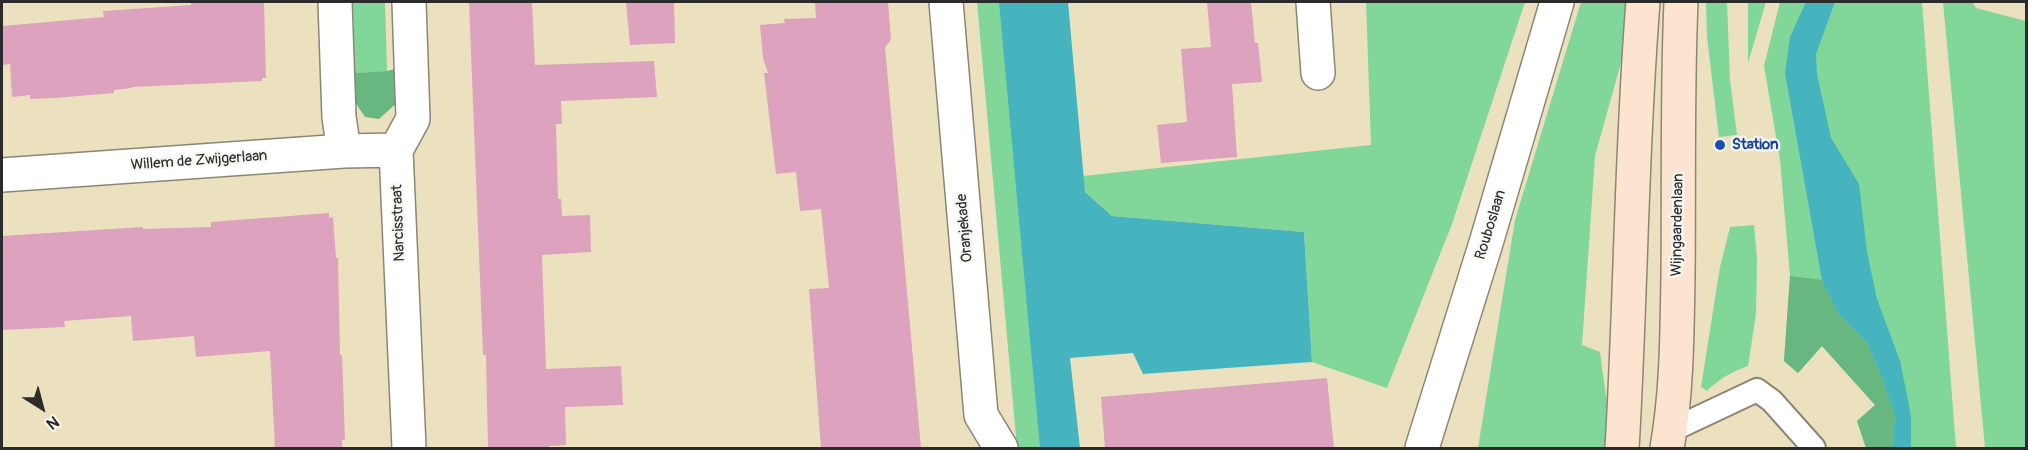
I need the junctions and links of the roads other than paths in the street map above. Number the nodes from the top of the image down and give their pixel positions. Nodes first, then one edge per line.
1 (335, 2) edge
2 (410, 2) edge
3 (946, 2) edge
4 (1313, 2) edge
5 (1557, 2) edge
6 (1643, 2) edge
7 (1681, 2) edge
8 (1318, 73) dead end
9 (344, 150) junction
10 (396, 150) junction
11 (2, 175) edge
12 (1669, 440) edge
13 (409, 448) edge
14 (1001, 448) edge
15 (1422, 448) edge
16 (1623, 448) edge
17 (1814, 448) edge

1 - 9 street
2 - 10 street
3 - 14 street, Oranjekade
4 - 8 street
5 - 15 street, Rouboslaan
6 - 16 main road
7 - 12 main road, Wijngaardenlaan
9 - 10 street, Willem de Zwijgerlaan
9 - 11 street, Willem de Zwijgerlaan
10 - 13 street, Narcisstraat
12 - 17 lane

